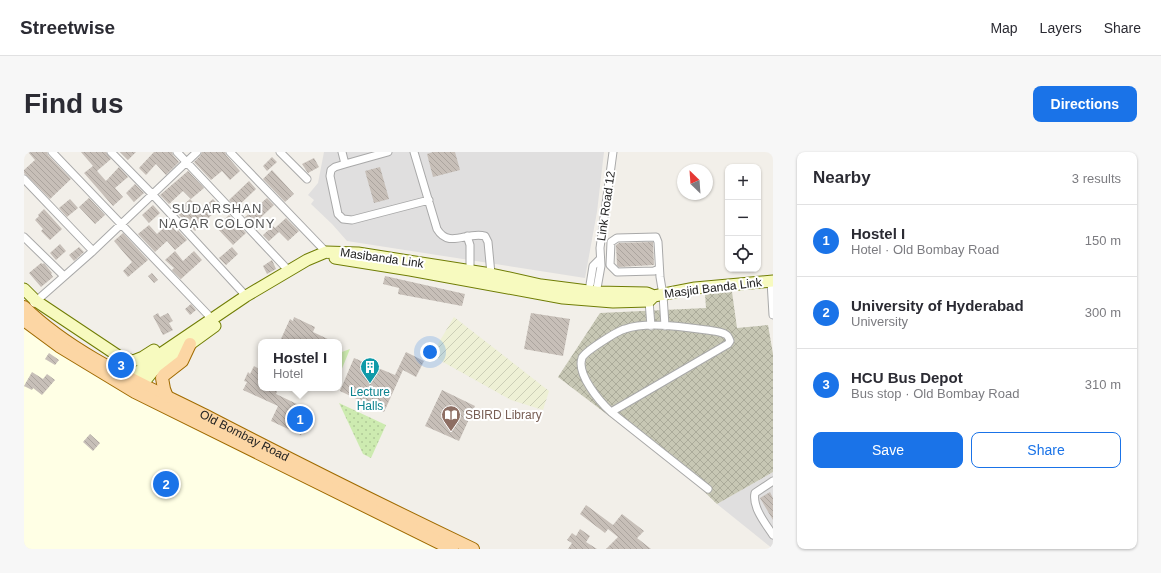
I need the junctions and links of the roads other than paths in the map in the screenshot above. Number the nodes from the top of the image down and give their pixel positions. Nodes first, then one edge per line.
1 (52, 152) edge
2 (111, 152) edge
3 (177, 152) edge
4 (197, 152) edge
5 (230, 152) edge
6 (280, 152) edge
7 (342, 152) edge
8 (388, 152) edge
9 (414, 152) edge
10 (613, 152) edge
11 (187, 162) junction
12 (345, 164) junction
13 (24, 178) edge
14 (307, 179) dead end
15 (153, 195) junction
16 (429, 200) junction
17 (121, 225) junction
18 (467, 236) junction
19 (24, 237) edge
20 (93, 251) junction
21 (329, 255) junction
22 (368, 258) junction
23 (288, 270) junction
24 (659, 270) junction
25 (470, 271) junction
26 (491, 274) junction
27 (64, 276) junction
28 (772, 281) edge
29 (24, 289) edge
30 (631, 293) joint
31 (593, 294) junction
32 (246, 296) junction
33 (655, 297) junction
34 (36, 300) junction
35 (25, 312) edge
36 (773, 315) edge
37 (212, 319) junction
38 (651, 326) junction
39 (665, 326) junction
40 (187, 341) junction
41 (133, 385) junction
42 (167, 397) junction
43 (611, 412) junction
44 (773, 481) edge
45 (708, 489) dead end
46 (773, 535) edge
47 (452, 549) edge
48 (473, 549) edge

1 - 17 street
2 - 15 street
3 - 11 street
4 - 11 street
5 - 21 street
6 - 14 street
7 - 12 street
8 - 12 street
9 - 16 street
10 - 31 street, Link Road 12
11 - 15 street
11 - 23 street
12 - 16 street
13 - 20 street
15 - 17 street
15 - 32 street
16 - 18 street
17 - 20 street
17 - 37 street
18 - 25 street
18 - 26 street
19 - 27 street
20 - 27 street
21 - 22 main road, Masibanda Link
21 - 23 main road, Masibanda Link
21 - 40 main road
22 - 25 main road, Masibanda Link
22 - 31 main road
23 - 32 main road, Masibanda Link
24 - 24 street
24 - 33 street
25 - 26 main road, Masibanda Link
26 - 31 main road, Masibanda Link
27 - 34 street
28 - 33 main road, Masjid Banda Link
28 - 36 street
29 - 34 main road
30 - 31 main road, Masibanda Link
30 - 33 main road, Masjid Banda Link
31 - 33 main road
32 - 37 main road, Masibanda Link
33 - 38 street
33 - 39 street
34 - 35 street
34 - 40 main road
35 - 41 main road, Old Bombay Road
37 - 40 main road, Masibanda Link
38 - 39 street
38 - 43 street
39 - 43 street
40 - 41 main road
40 - 42 main road
41 - 42 main road, Old Bombay Road
41 - 47 main road, Old Bombay Road
42 - 48 main road, Old Bombay Road
43 - 45 street
44 - 46 street

